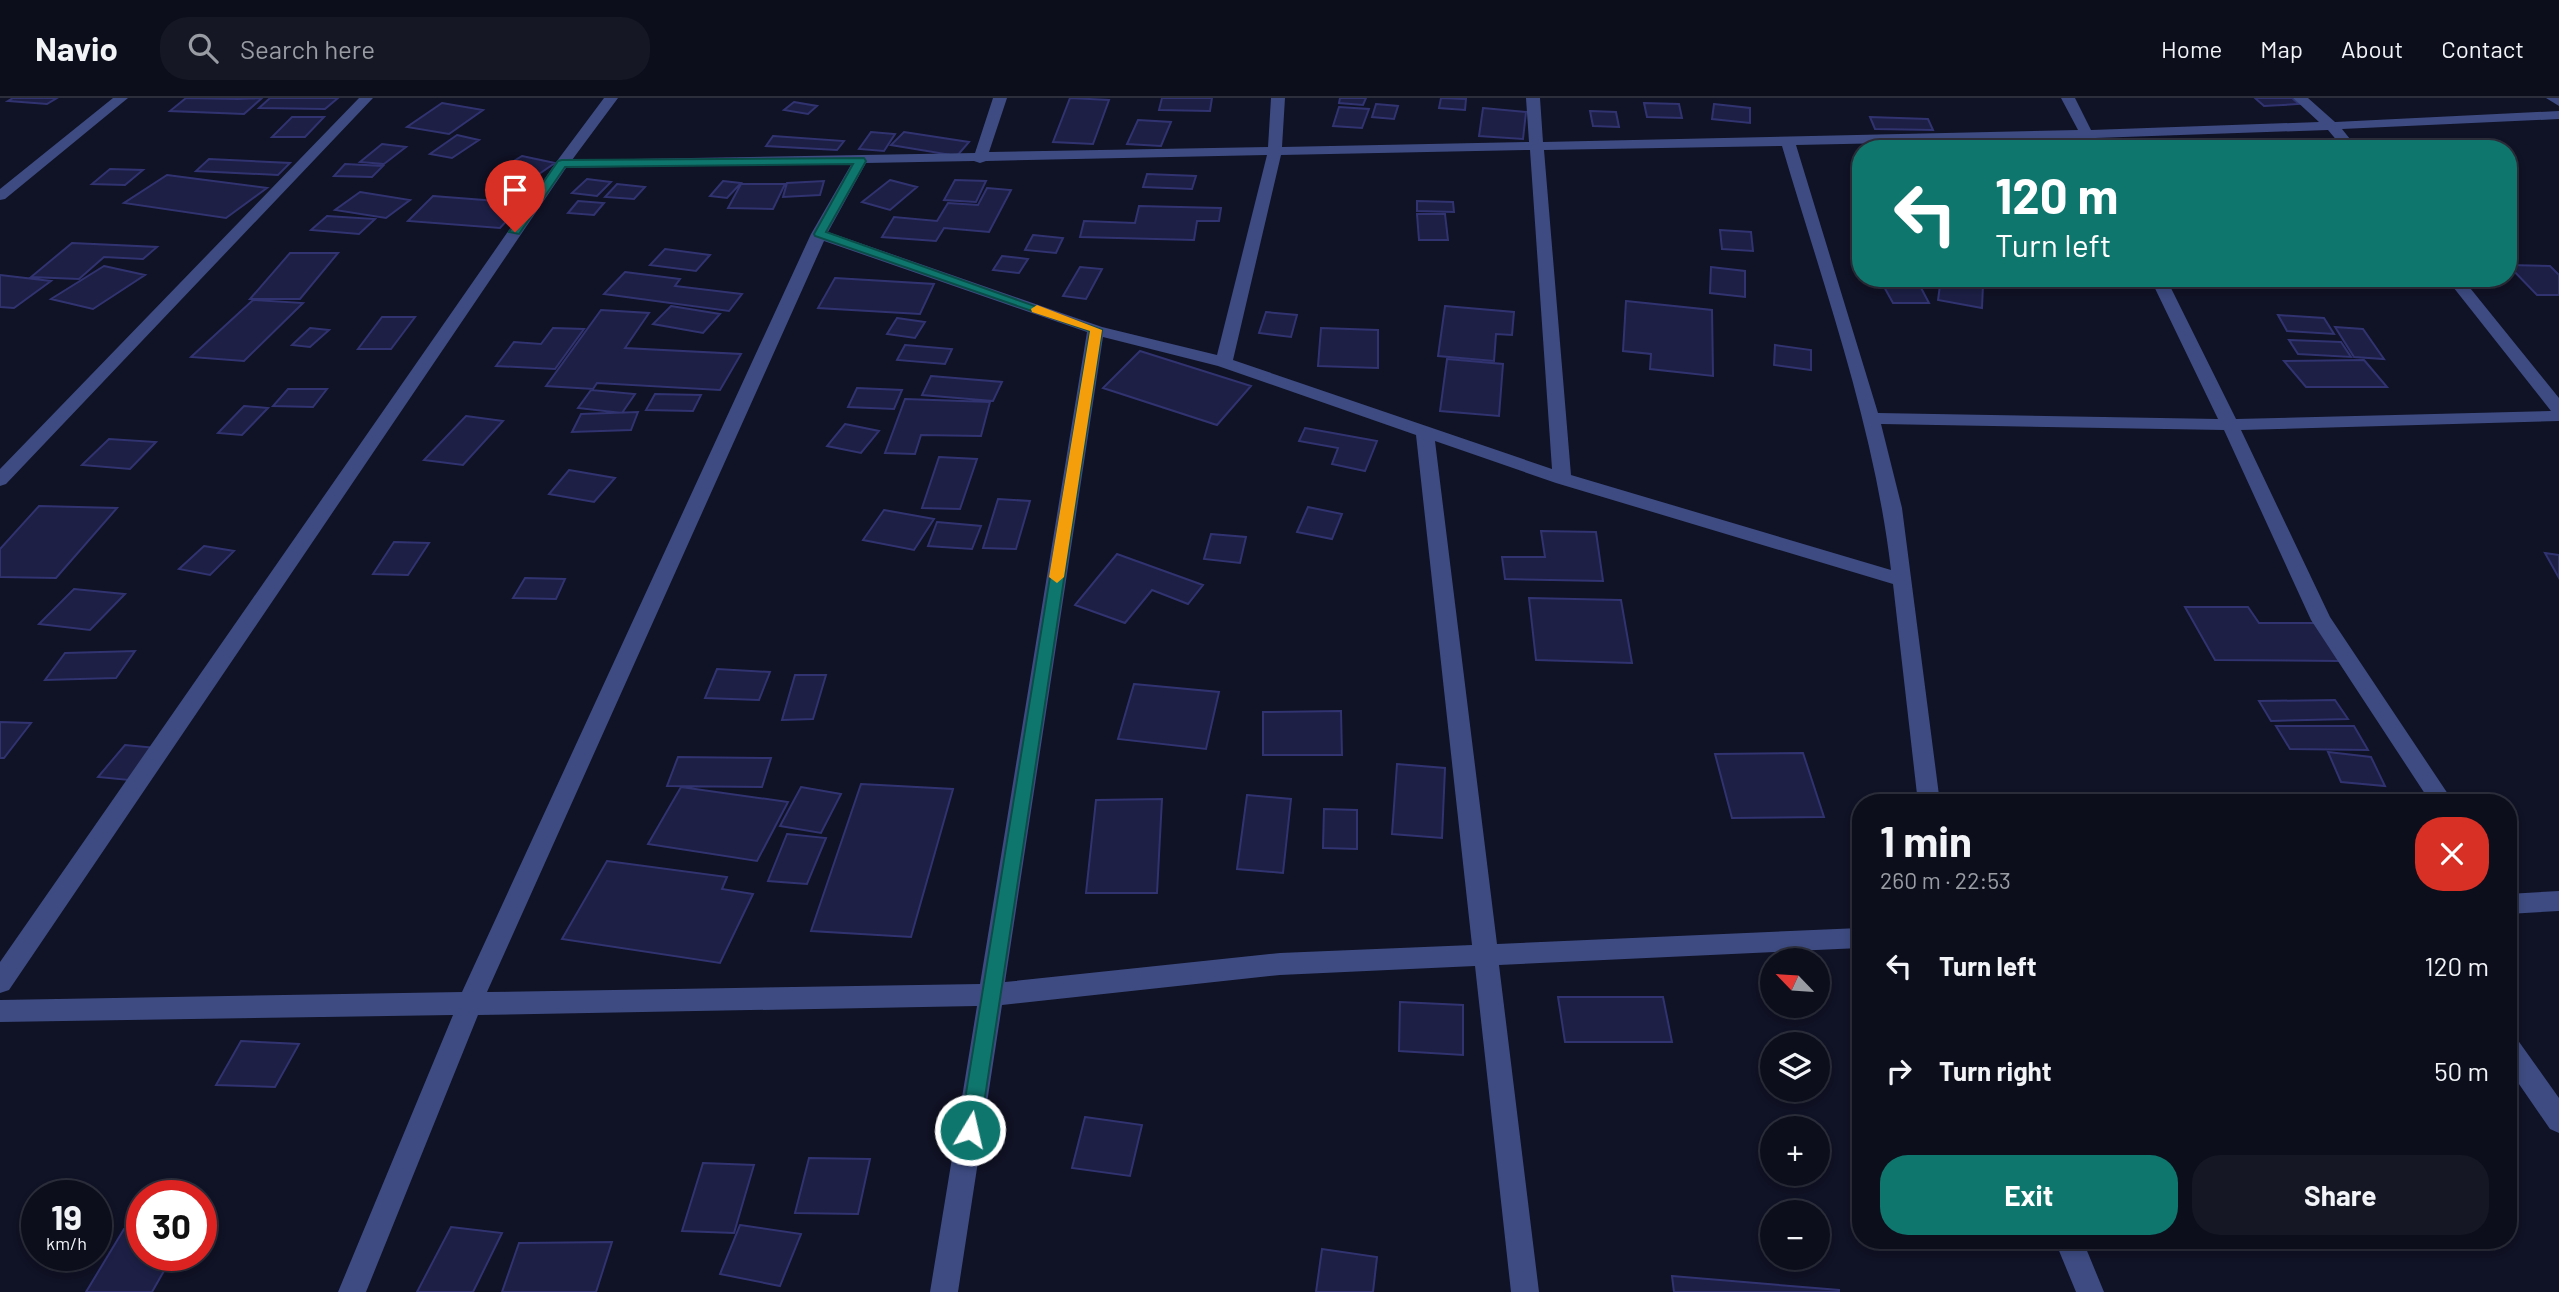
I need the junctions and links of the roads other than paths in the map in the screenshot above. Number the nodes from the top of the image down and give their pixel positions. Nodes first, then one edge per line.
1 (121, 98) edge
2 (366, 98) edge
3 (611, 98) edge
4 (999, 98) edge
5 (1278, 98) edge
6 (1533, 98) edge
7 (2068, 98) edge
8 (2300, 98) edge
9 (2553, 98) edge
10 (2559, 102) edge
11 (2559, 115) edge
12 (2334, 128) junction
13 (2086, 133) junction
14 (2090, 140) edge
15 (2344, 140) edge
16 (1788, 141) junction
17 (1538, 147) junction
18 (1275, 150) junction
19 (979, 159) junction
20 (860, 161) junction
21 (562, 164) junction
22 (0, 196) edge
23 (819, 234) junction
24 (2162, 287) edge
25 (2461, 287) edge
26 (1096, 330) junction
27 (1224, 362) junction
28 (2559, 409) edge
29 (2559, 416) edge
30 (1871, 418) junction
31 (2230, 425) junction
32 (1425, 433) junction
33 (1562, 479) junction
34 (0, 481) edge
35 (1901, 580) junction
36 (1928, 794) edge
37 (2437, 794) edge
38 (2517, 901) edge
39 (2559, 901) edge
40 (1852, 938) edge
41 (1486, 956) junction
42 (0, 982) edge
43 (991, 995) junction
44 (470, 1003) junction
45 (0, 1012) edge
46 (2517, 1060) edge
47 (2559, 1120) edge
48 (2072, 1249) edge
49 (352, 1292) edge
50 (944, 1292) edge
51 (1525, 1292) edge
52 (2090, 1292) edge

1 - 22 street
2 - 34 street
3 - 21 street
4 - 19 street
5 - 18 street
6 - 17 street
7 - 13 street
8 - 12 street
9 - 10 street
11 - 12 street
12 - 13 street
12 - 15 street
13 - 14 street
13 - 16 street
16 - 17 street
16 - 30 street
17 - 18 street
17 - 33 street
18 - 19 street
18 - 27 street
19 - 20 street
20 - 21 street
20 - 23 street
21 - 42 street
23 - 26 street
23 - 44 street
24 - 31 street
25 - 28 street
26 - 27 street
26 - 43 street
27 - 32 street
29 - 31 street
30 - 31 street
30 - 35 street
31 - 37 street
32 - 33 street
32 - 41 street
33 - 35 street
35 - 36 street
38 - 39 street
40 - 41 street
41 - 43 street
41 - 51 street
43 - 44 street
43 - 50 street
44 - 45 street
44 - 49 street
46 - 47 street
48 - 52 street

